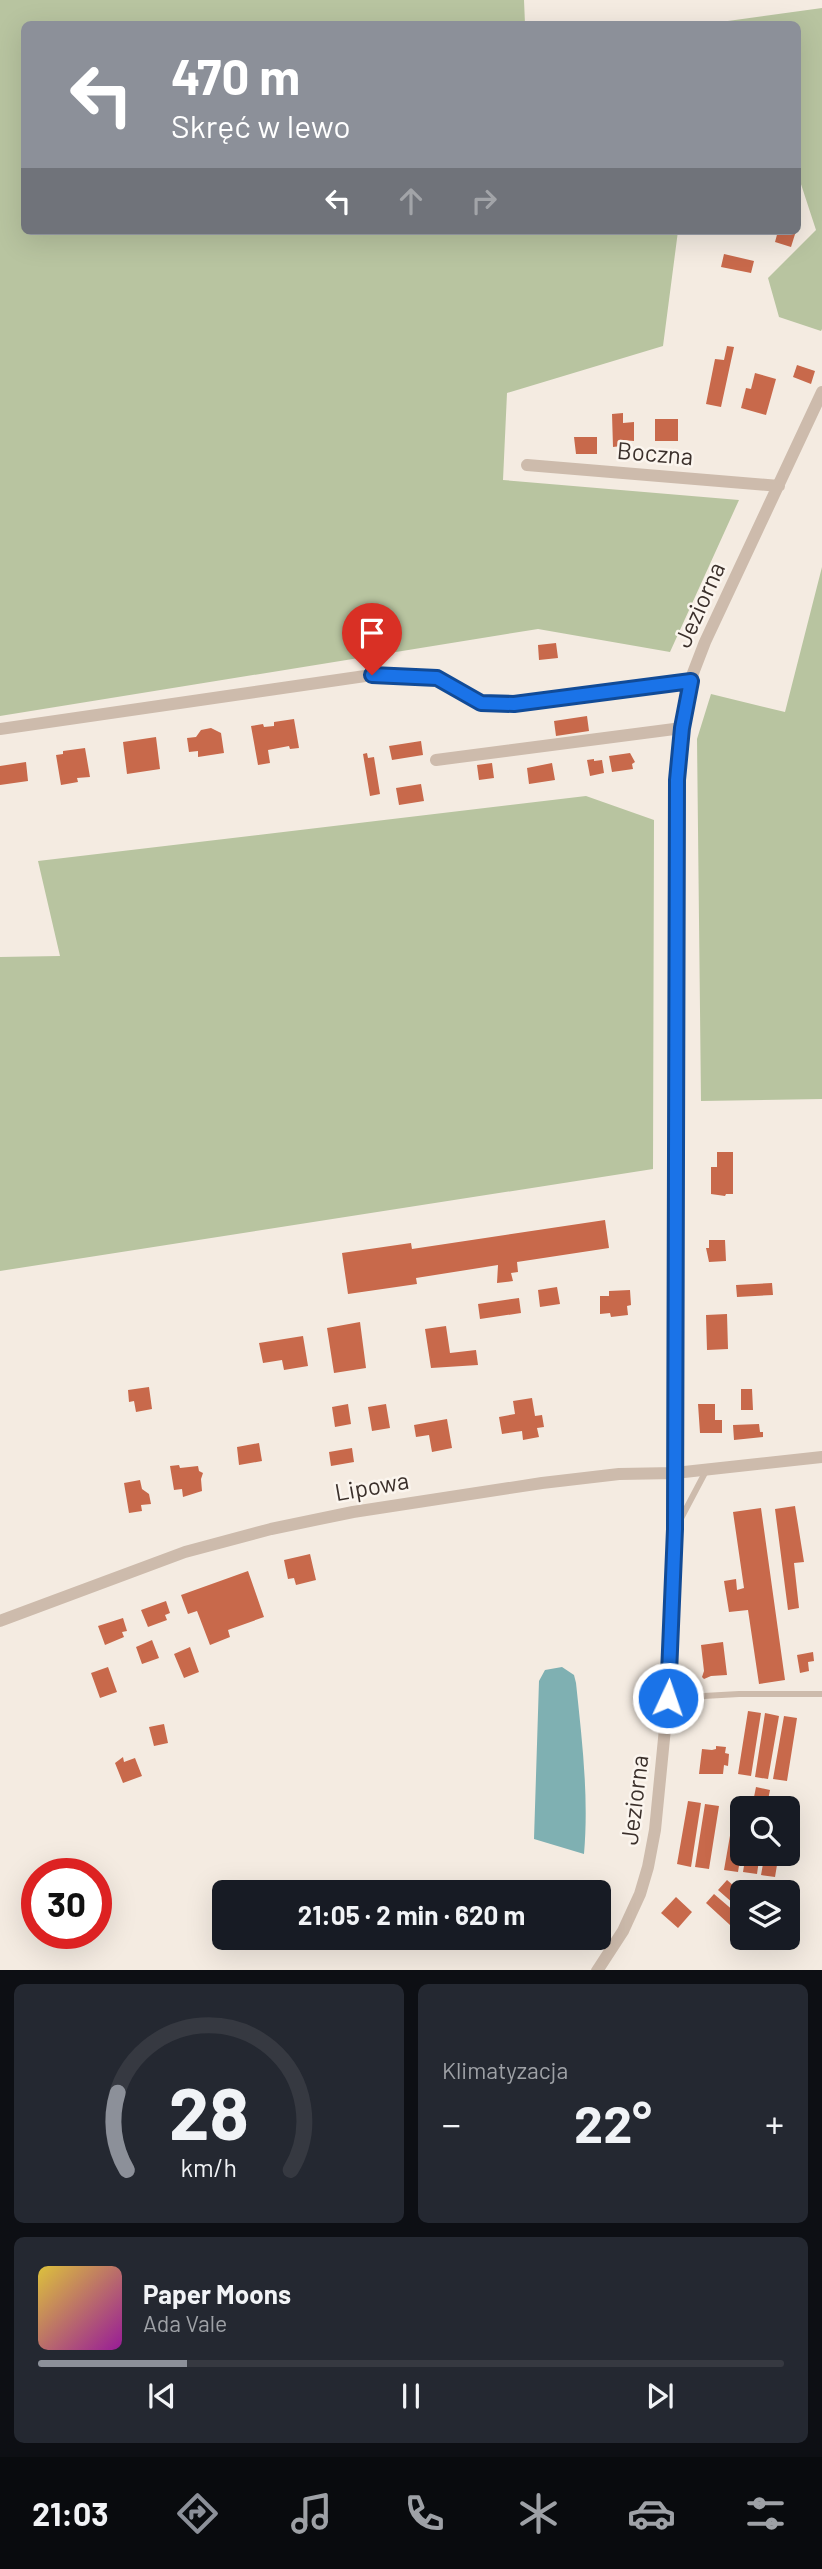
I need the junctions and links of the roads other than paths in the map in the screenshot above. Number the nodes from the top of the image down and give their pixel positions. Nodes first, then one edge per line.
1 (822, 392) edge
2 (818, 409) edge
3 (527, 465) dead end
4 (779, 486) junction
5 (691, 681) junction
6 (682, 728) junction
7 (0, 729) edge
8 (436, 760) dead end
9 (822, 1457) edge
10 (707, 1469) junction
11 (675, 1473) junction
12 (675, 1529) junction
13 (0, 1621) edge
14 (822, 1694) edge
15 (668, 1698) junction
16 (597, 1970) edge

1 - 2 street, Jeziorna
2 - 4 street, Jeziorna
3 - 4 street, Boczna
4 - 5 street, Jeziorna
5 - 6 street, Jeziorna
5 - 7 street
6 - 8 street
6 - 11 street, Jeziorna
9 - 10 street, Lipowa
10 - 11 street, Lipowa
10 - 12 lane
11 - 12 street, Jeziorna
11 - 13 street, Lipowa
12 - 15 street, Jeziorna
14 - 15 lane
15 - 16 street, Jeziorna

